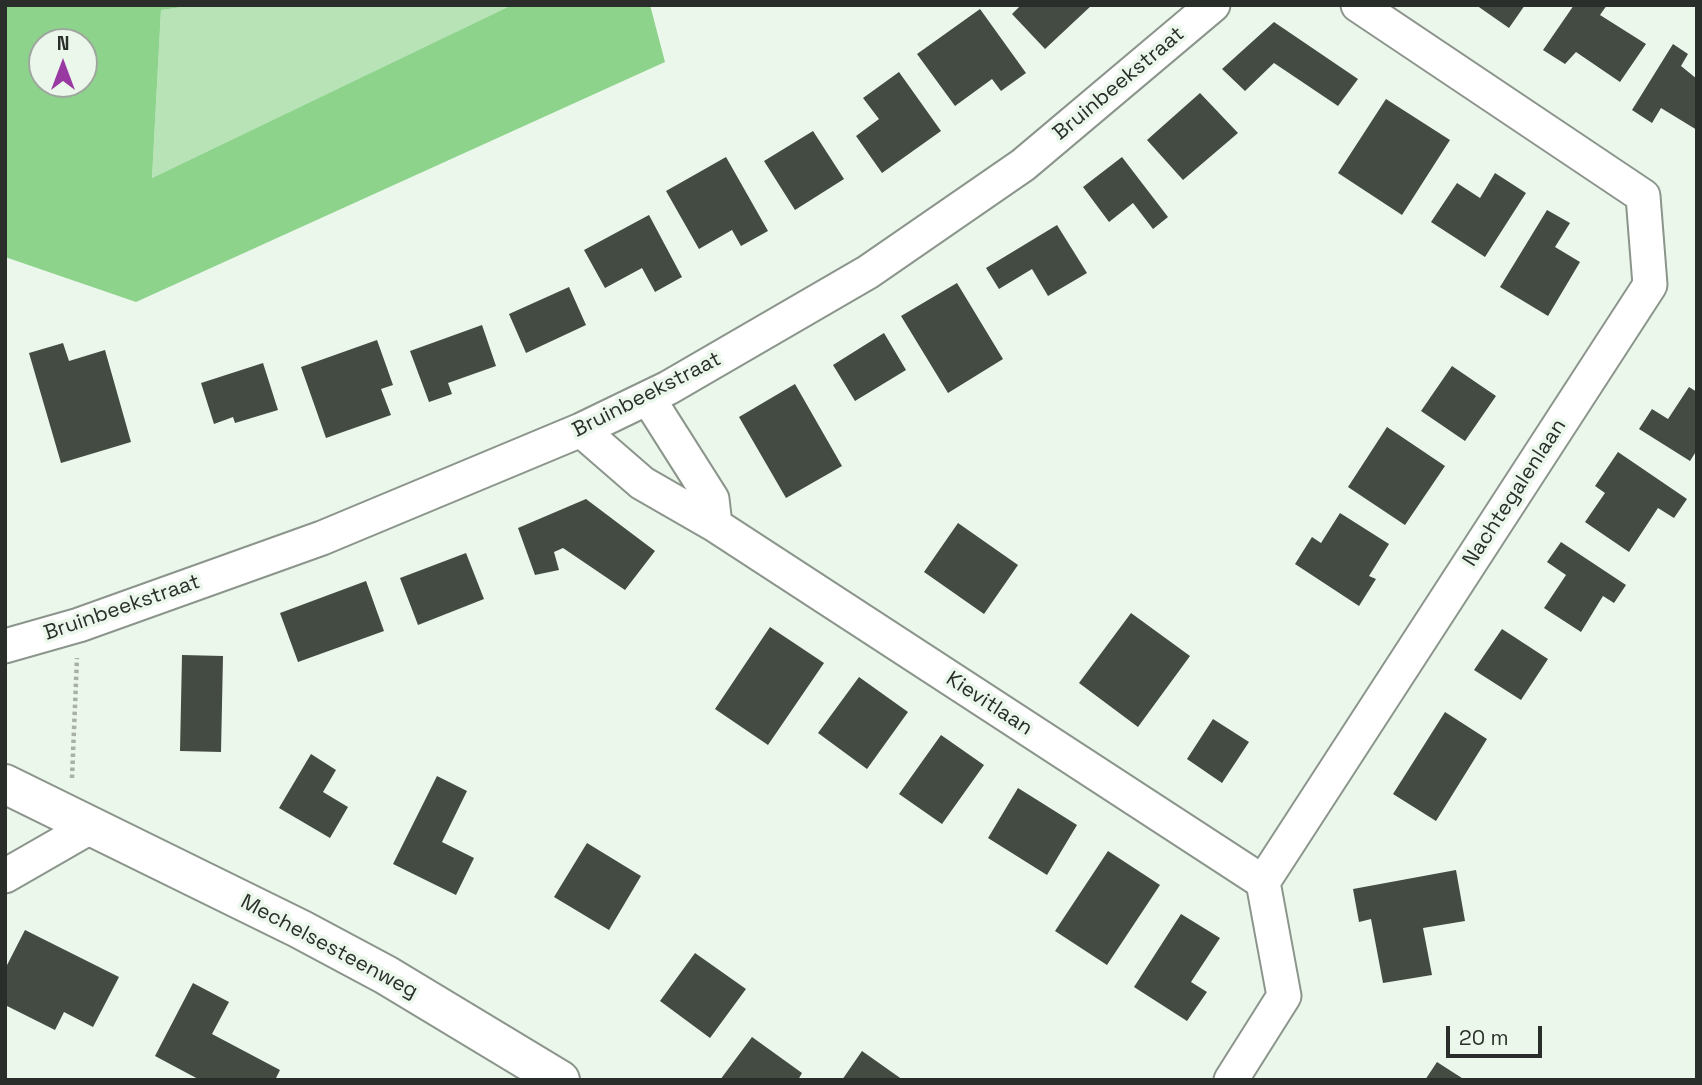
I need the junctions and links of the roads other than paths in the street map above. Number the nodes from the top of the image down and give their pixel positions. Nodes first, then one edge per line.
1 (1213, 5) edge
2 (1358, 5) edge
3 (648, 398) junction
4 (581, 430) junction
5 (715, 525) junction
6 (5, 646) edge
7 (5, 784) edge
8 (81, 821) junction
9 (5, 876) edge
10 (1263, 882) junction
11 (560, 1080) edge
12 (1231, 1080) edge

1 - 3 street, Bruinbeekstraat
2 - 10 street, Nachtegalenlaan
3 - 4 street, Bruinbeekstraat
3 - 5 street
4 - 5 street, Kievitlaan
4 - 6 street, Bruinbeekstraat
5 - 10 street, Kievitlaan
7 - 8 street, Mechelsesteenweg
8 - 9 street
8 - 11 street, Mechelsesteenweg
10 - 12 street

